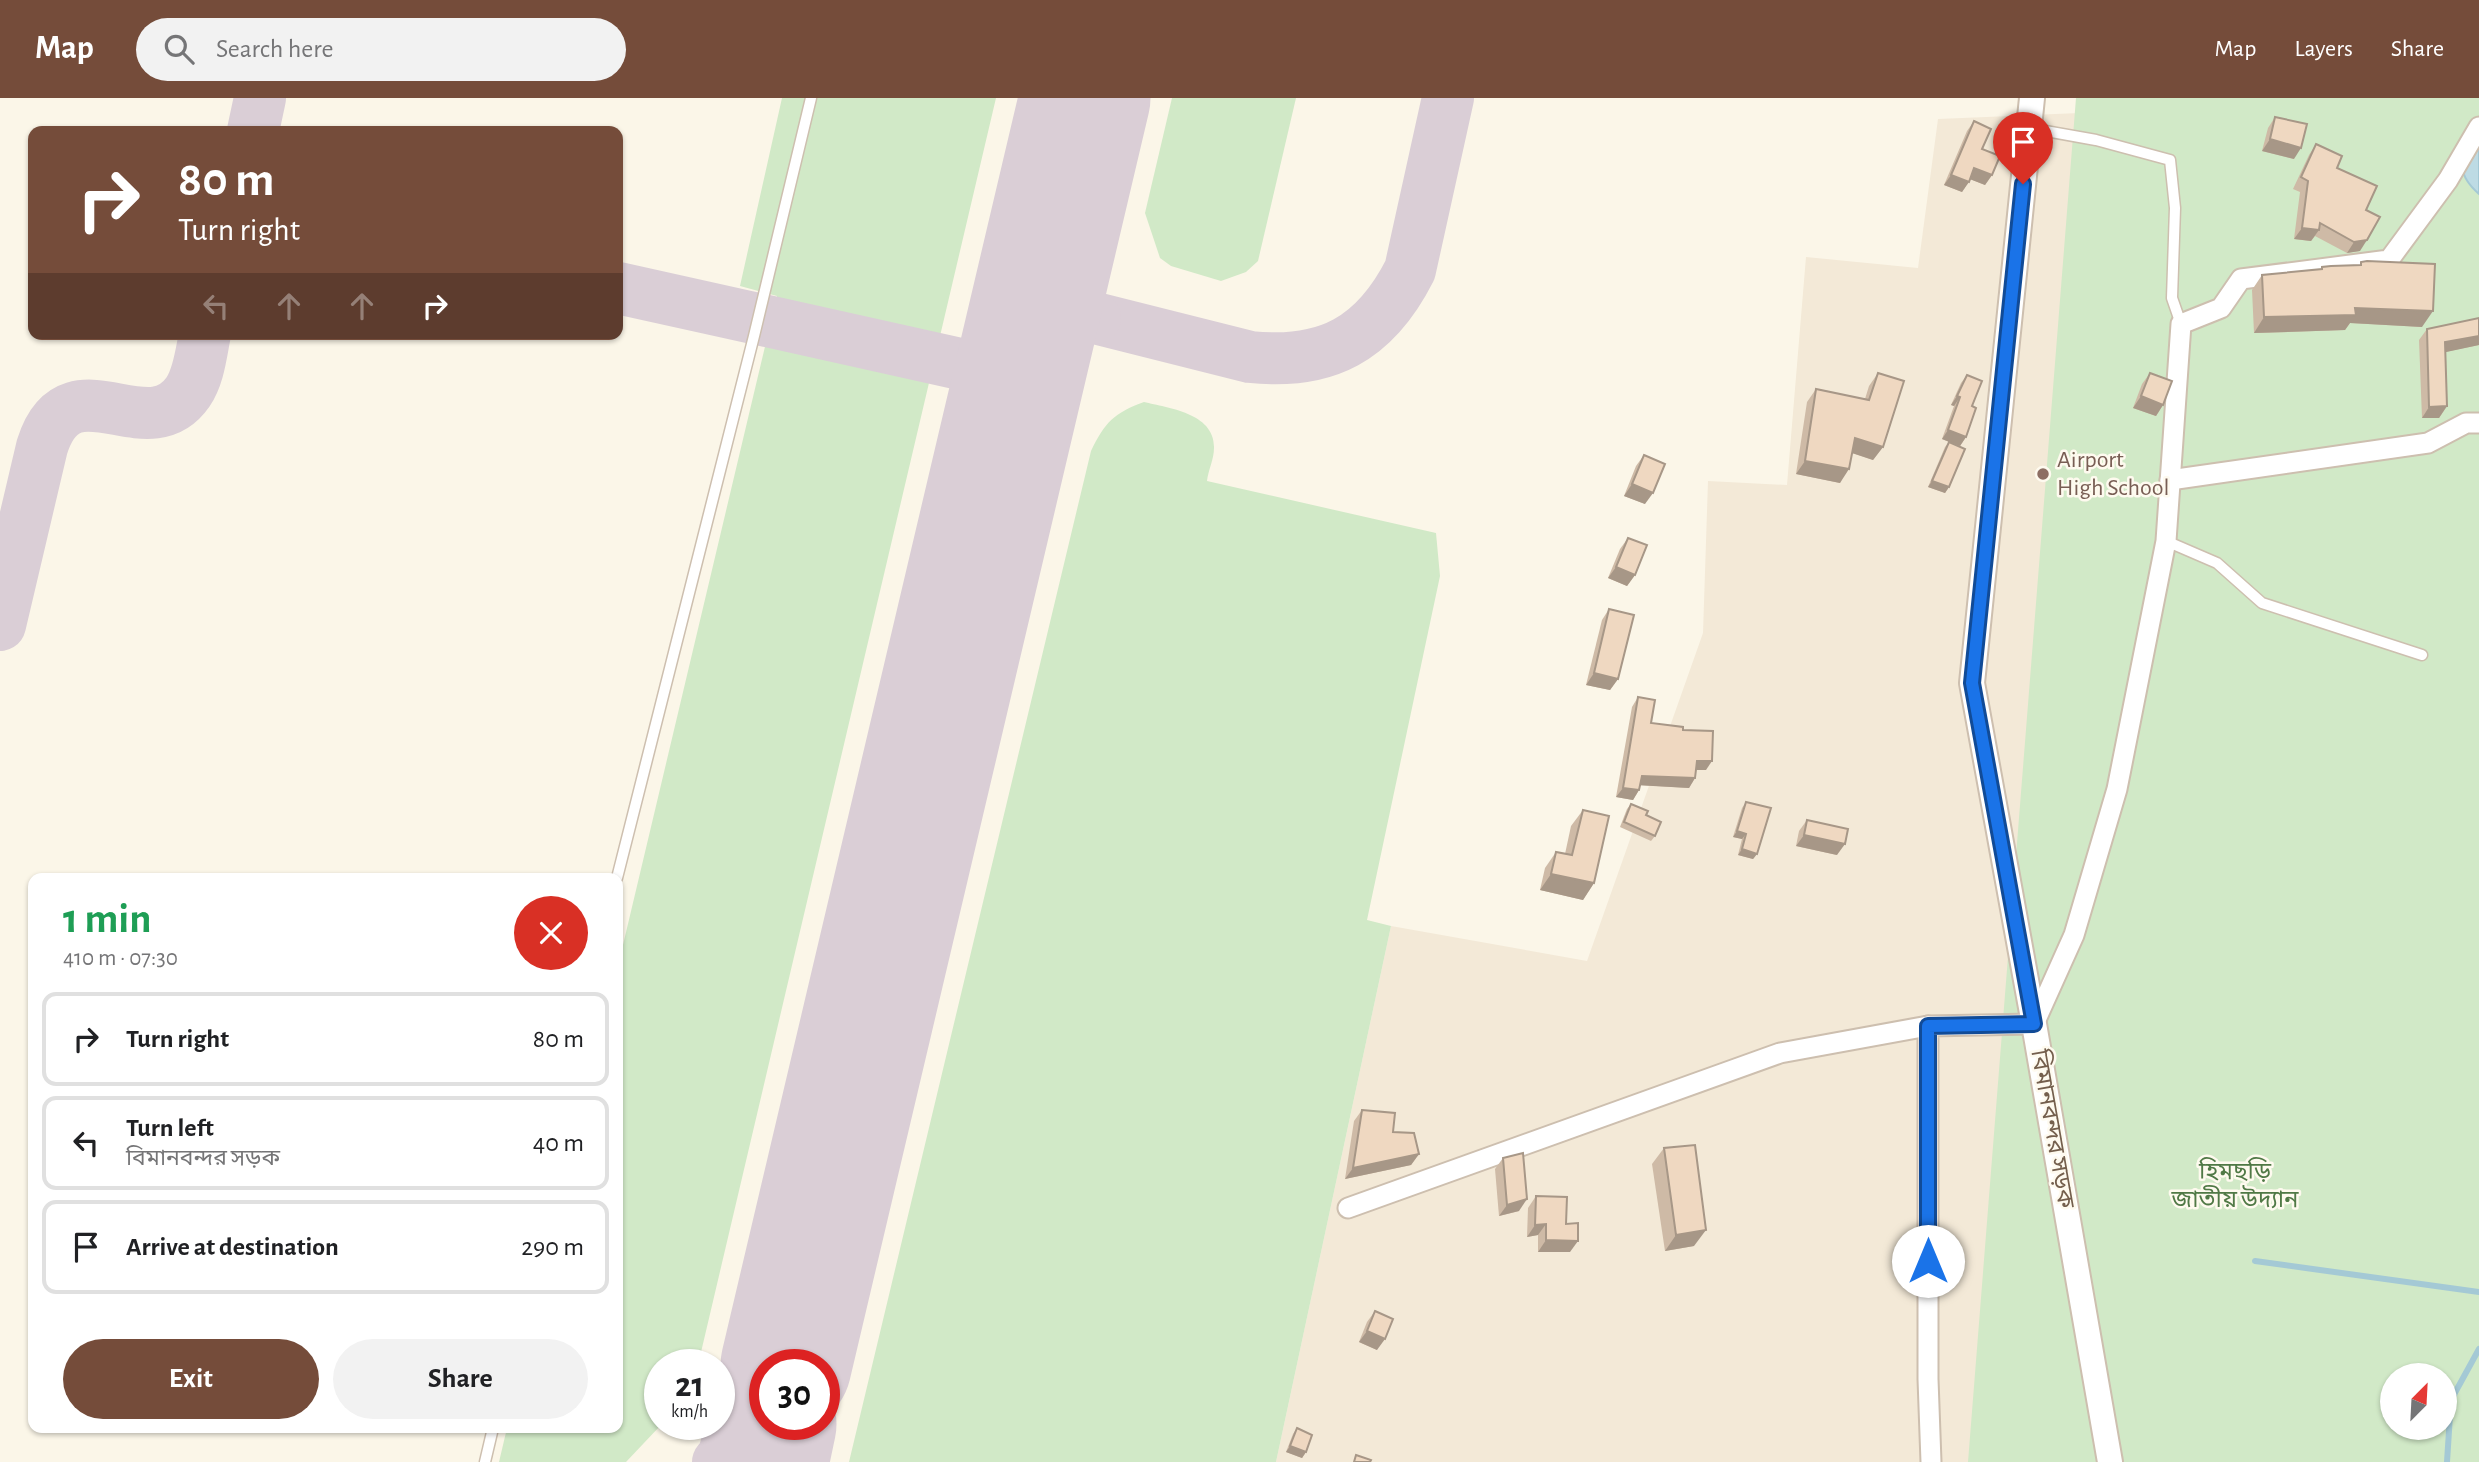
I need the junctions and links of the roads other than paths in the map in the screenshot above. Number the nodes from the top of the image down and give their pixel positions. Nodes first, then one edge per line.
1 (811, 98) edge
2 (2032, 98) edge
3 (2479, 127) edge
4 (2029, 128) junction
5 (2181, 324) junction
6 (2479, 423) edge
7 (2170, 480) junction
8 (2166, 541) junction
9 (2422, 655) dead end
10 (618, 873) edge
11 (2034, 1024) junction
12 (1928, 1026) junction
13 (1348, 1209) dead end
14 (492, 1433) edge
15 (485, 1462) edge
16 (1931, 1462) edge
17 (2110, 1462) edge

1 - 10 lane
2 - 4 street, বিমানবন্দর সড়ক
3 - 5 street
4 - 5 lane
4 - 11 street, বিমানবন্দর সড়ক
5 - 7 street
6 - 7 street
7 - 8 street
8 - 9 lane
8 - 11 street
11 - 12 street
11 - 17 street, বিমানবন্দর সড়ক
12 - 13 street
12 - 16 street
14 - 15 lane

